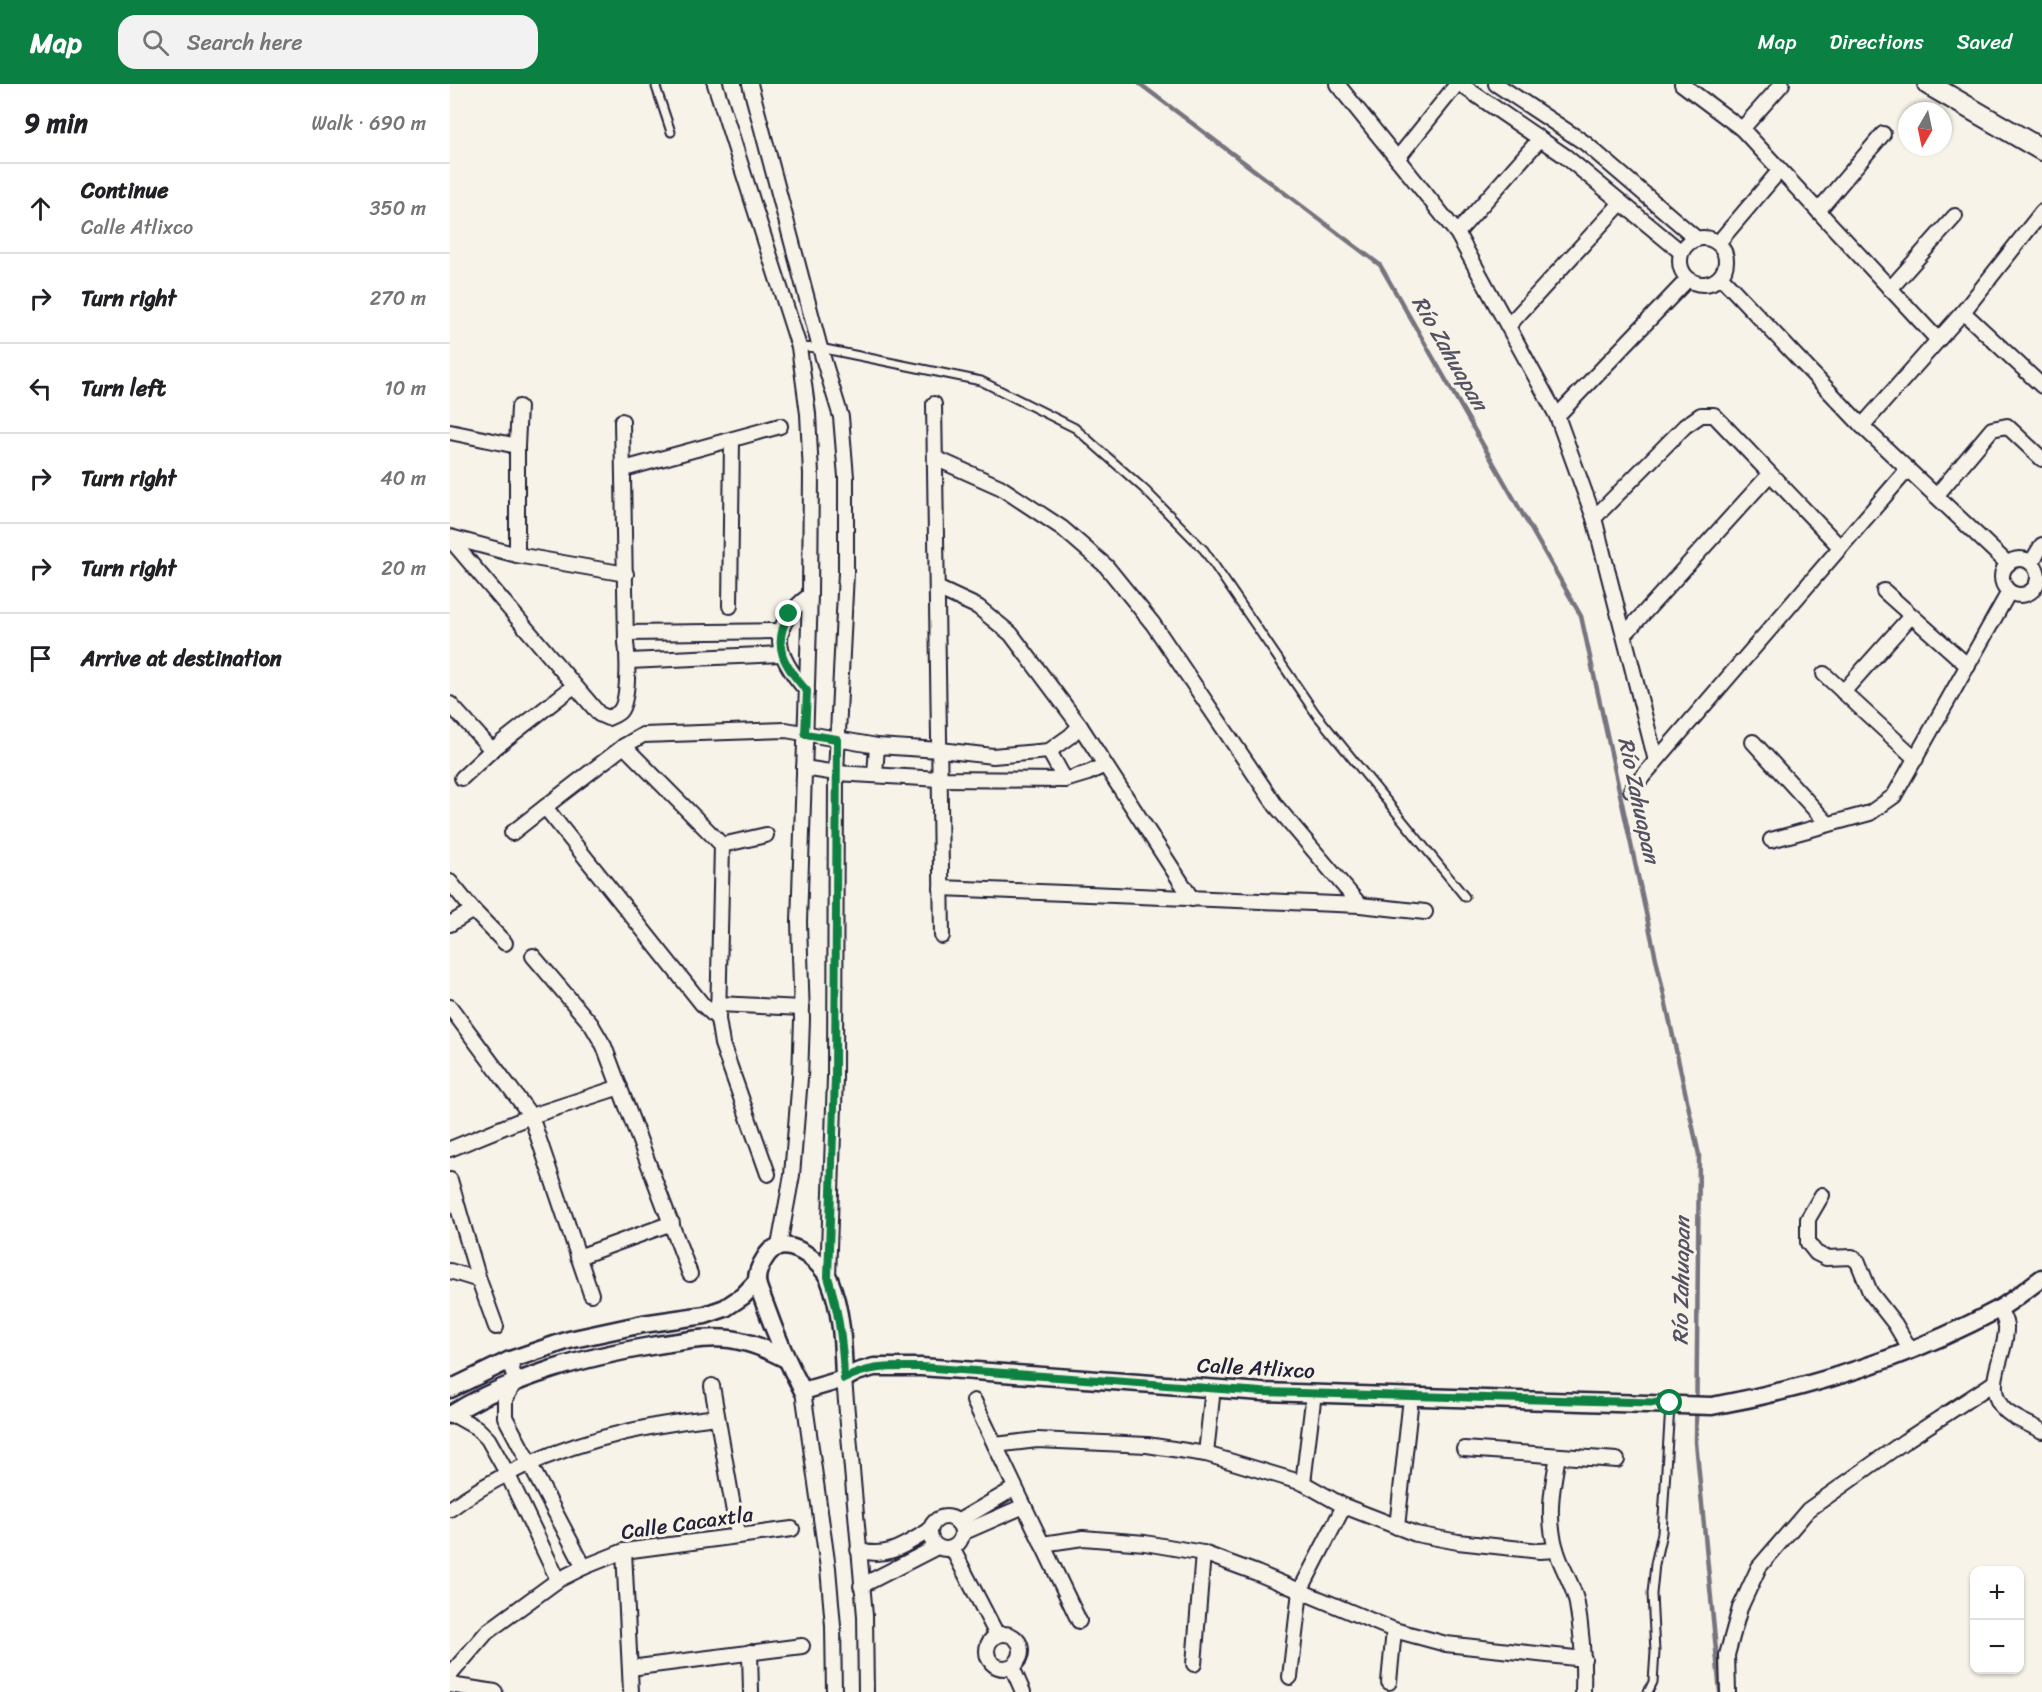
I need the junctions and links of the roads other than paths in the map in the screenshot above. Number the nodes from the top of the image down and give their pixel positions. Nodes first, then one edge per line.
1 (657, 84) edge
2 (715, 84) edge
3 (750, 84) edge
4 (1337, 84) edge
5 (1458, 84) edge
6 (1496, 84) edge
7 (1682, 84) edge
8 (1782, 84) edge
9 (1928, 84) edge
10 (1742, 129) junction
11 (671, 132) dead end
12 (1883, 134) dead end
13 (1540, 139) junction
14 (1585, 143) junction
15 (2042, 150) edge
16 (1564, 156) junction
17 (1397, 159) junction
18 (1780, 171) junction
19 (1621, 203) junction
20 (1818, 211) junction
21 (2042, 212) edge
22 (1955, 216) dead end
23 (1457, 233) junction
24 (1697, 238) junction
25 (1718, 243) junction
26 (1681, 252) junction
27 (1721, 277) junction
28 (1688, 279) junction
29 (1890, 289) junction
30 (1963, 312) junction
31 (1508, 326) junction
32 (1938, 340) junction
33 (799, 347) junction
34 (820, 348) junction
35 (2042, 386) edge
36 (934, 404) dead end
37 (519, 407) dead end
38 (1557, 416) junction
39 (622, 421) dead end
40 (780, 426) dead end
41 (1862, 426) junction
42 (450, 432) edge
43 (732, 440) junction
44 (517, 446) junction
45 (935, 458) junction
46 (2042, 459) edge
47 (624, 469) junction
48 (1908, 469) junction
49 (1770, 474) junction
50 (1936, 496) junction
51 (1594, 518) junction
52 (450, 538) edge
53 (2042, 545) edge
54 (1840, 547) junction
55 (517, 555) junction
56 (2031, 563) junction
57 (2008, 564) junction
58 (626, 574) junction
59 (937, 588) junction
60 (1884, 591) dead end
61 (2009, 592) junction
62 (810, 595) junction
63 (730, 606) dead end
64 (1911, 616) junction
65 (782, 631) junction
66 (627, 633) junction
67 (1623, 635) junction
68 (781, 654) junction
69 (629, 661) junction
70 (1968, 666) junction
71 (1824, 674) dead end
72 (574, 686) junction
73 (807, 691) junction
74 (1843, 692) junction
75 (450, 704) edge
76 (1080, 726) junction
77 (805, 734) junction
78 (837, 739) junction
79 (1753, 742) dead end
80 (624, 746) junction
81 (877, 746) junction
82 (492, 750) junction
83 (940, 750) junction
84 (1049, 751) junction
85 (993, 756) junction
86 (1916, 759) junction
87 (1656, 761) junction
88 (1105, 765) junction
89 (804, 768) junction
90 (836, 773) junction
91 (875, 775) junction
92 (462, 778) dead end
93 (940, 779) junction
94 (1001, 779) junction
95 (1065, 780) junction
96 (1630, 790) dead end
97 (545, 807) junction
98 (1828, 824) junction
99 (512, 833) dead end
100 (766, 835) dead end
101 (1771, 840) dead end
102 (722, 845) junction
103 (450, 882) edge
104 (941, 888) junction
105 (1465, 897) dead end
106 (1192, 899) junction
107 (1360, 905) junction
108 (473, 910) junction
109 (1425, 912) dead end
110 (450, 924) edge
111 (942, 936) dead end
112 (505, 943) dead end
113 (533, 956) dead end
114 (718, 1004) junction
115 (450, 1007) edge
116 (802, 1008) junction
117 (718, 1019) junction
118 (620, 1087) junction
119 (531, 1116) junction
120 (450, 1149) edge
121 (768, 1174) dead end
122 (450, 1180) edge
123 (1822, 1195) dead end
124 (672, 1223) junction
125 (779, 1245) junction
126 (578, 1257) junction
127 (450, 1271) edge
128 (690, 1274) dead end
129 (828, 1277) junction
130 (2042, 1278) edge
131 (479, 1280) junction
132 (757, 1281) junction
133 (591, 1294) dead end
134 (1999, 1309) junction
135 (705, 1315) junction
136 (643, 1324) junction
137 (496, 1328) dead end
138 (708, 1338) junction
139 (647, 1347) junction
140 (1911, 1351) junction
141 (786, 1359) junction
142 (510, 1360) junction
143 (844, 1379) junction
144 (515, 1382) junction
145 (1995, 1382) junction
146 (712, 1386) dead end
147 (450, 1389) edge
148 (803, 1391) junction
149 (1212, 1397) dead end
150 (974, 1401) dead end
151 (1313, 1401) dead end
152 (1670, 1403) junction
153 (1410, 1407) dead end
154 (451, 1414) edge
155 (717, 1417) junction
156 (2042, 1431) edge
157 (995, 1445) junction
158 (1464, 1449) dead end
159 (1206, 1454) junction
160 (1558, 1456) junction
161 (1617, 1460) dead end
162 (530, 1463) junction
163 (507, 1473) junction
164 (1303, 1483) junction
165 (1016, 1488) junction
166 (1024, 1506) junction
167 (1344, 1506) junction
168 (450, 1509) edge
169 (959, 1527) junction
170 (1397, 1527) junction
171 (792, 1529) dead end
172 (930, 1530) junction
173 (738, 1535) junction
174 (1042, 1544) junction
175 (937, 1547) junction
176 (952, 1548) junction
177 (858, 1550) junction
178 (1556, 1550) junction
179 (624, 1551) junction
180 (1203, 1554) junction
181 (584, 1567) junction
182 (558, 1580) junction
183 (861, 1586) junction
184 (1300, 1591) junction
185 (1079, 1621) dead end
186 (1394, 1630) junction
187 (997, 1635) junction
188 (802, 1646) dead end
189 (750, 1652) junction
190 (1584, 1659) junction
191 (1194, 1664) dead end
192 (1012, 1667) junction
193 (630, 1668) junction
194 (450, 1675) edge
195 (1290, 1677) dead end
196 (1389, 1682) dead end
197 (450, 1685) edge
198 (495, 1692) edge
199 (631, 1692) edge
200 (751, 1692) edge
201 (834, 1692) edge
202 (866, 1692) edge
203 (1023, 1692) edge
204 (1583, 1692) edge
205 (1648, 1692) edge
206 (1728, 1692) edge

1 - 11 lane
2 - 33 street
3 - 34 street
4 - 17 street
5 - 13 street
5 - 17 street
6 - 14 street
7 - 10 street
8 - 10 street
9 - 15 main road
10 - 18 street
12 - 20 street
13 - 16 street
13 - 23 street
14 - 16 street
14 - 24 street
16 - 19 street
17 - 23 street
18 - 20 street
18 - 25 street
19 - 26 street
19 - 31 street
20 - 29 street
21 - 30 street
22 - 29 street
23 - 31 street
24 - 25 street
24 - 26 street
25 - 27 street
26 - 28 street
27 - 28 street
27 - 41 street
28 - 38 street
29 - 32 street
30 - 32 street
30 - 35 street
31 - 38 street
32 - 41 street
33 - 34 lane
33 - 62 street
34 - 78 street
34 - 105 lane
36 - 45 street
37 - 44 street
38 - 51 street
39 - 47 street
40 - 43 street
41 - 48 street
42 - 44 street
43 - 47 street
43 - 63 street
44 - 55 street
45 - 59 street
45 - 107 street
46 - 50 street
47 - 58 street
48 - 50 street
48 - 54 street
49 - 51 street
49 - 54 street
49 - 67 street
50 - 57 street
51 - 67 street
52 - 55 street
52 - 72 street
53 - 56 street
54 - 87 street
55 - 58 street
56 - 57 street
56 - 61 street
57 - 61 street
58 - 66 street
59 - 76 street
59 - 83 street
60 - 64 street
61 - 70 street
62 - 65 street
62 - 73 street
64 - 70 street
64 - 74 street
65 - 66 street
65 - 68 street
66 - 69 street
67 - 87 street
68 - 69 street
68 - 73 street
69 - 72 street
70 - 86 street
71 - 74 street
72 - 82 street
73 - 77 street
74 - 86 street
75 - 82 street
76 - 84 street
76 - 88 street
77 - 78 street
77 - 80 street
77 - 89 street
78 - 81 street
78 - 90 street
79 - 98 street
80 - 97 street
80 - 102 street
81 - 83 street
81 - 91 street
82 - 92 street
83 - 85 street
83 - 93 street
84 - 85 street
84 - 95 street
85 - 94 street
86 - 98 street
87 - 96 street
88 - 95 street
88 - 106 street
89 - 90 street
89 - 116 street
90 - 91 street
90 - 129 street
91 - 93 street
93 - 94 street
93 - 104 street
94 - 95 street
97 - 99 street
97 - 117 street
98 - 101 street
100 - 102 street
102 - 114 street
103 - 108 street
104 - 106 street
104 - 111 street
106 - 107 street
107 - 109 street
108 - 110 street
108 - 112 street
113 - 118 street
114 - 116 street
114 - 117 street
115 - 119 street
116 - 125 street
117 - 121 street
118 - 119 street
118 - 124 street
119 - 120 street
119 - 126 street
122 - 131 street
123 - 140 street
124 - 126 street
124 - 128 street
125 - 129 street
125 - 132 street
126 - 133 street
127 - 131 street
129 - 143 street
130 - 134 street, Calle Atlixco
131 - 137 street
132 - 135 street
132 - 141 street
134 - 140 street, Calle Atlixco
134 - 145 street
135 - 136 street
135 - 138 street
136 - 139 street
136 - 142 street
138 - 139 street
138 - 141 street
139 - 144 street
140 - 152 street, Calle Atlixco
141 - 148 street
142 - 144 street
142 - 147 street
143 - 148 street, Calle Atlixco
143 - 152 street, Calle Atlixco
143 - 177 street
144 - 154 street
144 - 162 street
145 - 156 street
145 - 206 street
146 - 155 street
148 - 201 street
149 - 159 street
150 - 157 street
151 - 164 street
152 - 205 lane
153 - 170 street
154 - 163 street
155 - 162 street
155 - 173 street
157 - 159 street
157 - 165 street
158 - 160 street
159 - 164 street
160 - 161 street
160 - 178 street
162 - 163 street
162 - 181 street
163 - 168 street
163 - 182 street
164 - 167 street
165 - 166 street
165 - 169 street
166 - 169 street
166 - 174 street
167 - 170 street
167 - 184 street
169 - 172 street
169 - 176 street
170 - 178 street
171 - 173 street, Calle Cacaxtla
172 - 175 street
172 - 177 street
173 - 179 street, Calle Cacaxtla
174 - 180 street
174 - 185 street
175 - 176 street
175 - 183 street
176 - 187 street
177 - 183 street
178 - 190 street
179 - 181 street, Calle Cacaxtla
179 - 193 street
180 - 184 street
180 - 191 street
181 - 182 street, Calle Cacaxtla
182 - 194 street, Calle Cacaxtla
183 - 202 street
184 - 186 street
184 - 195 street
186 - 190 street
186 - 196 street
187 - 192 street
187 - 192 street
188 - 189 street
189 - 193 street
189 - 200 street
190 - 204 street
192 - 203 street
193 - 199 street
197 - 198 street

